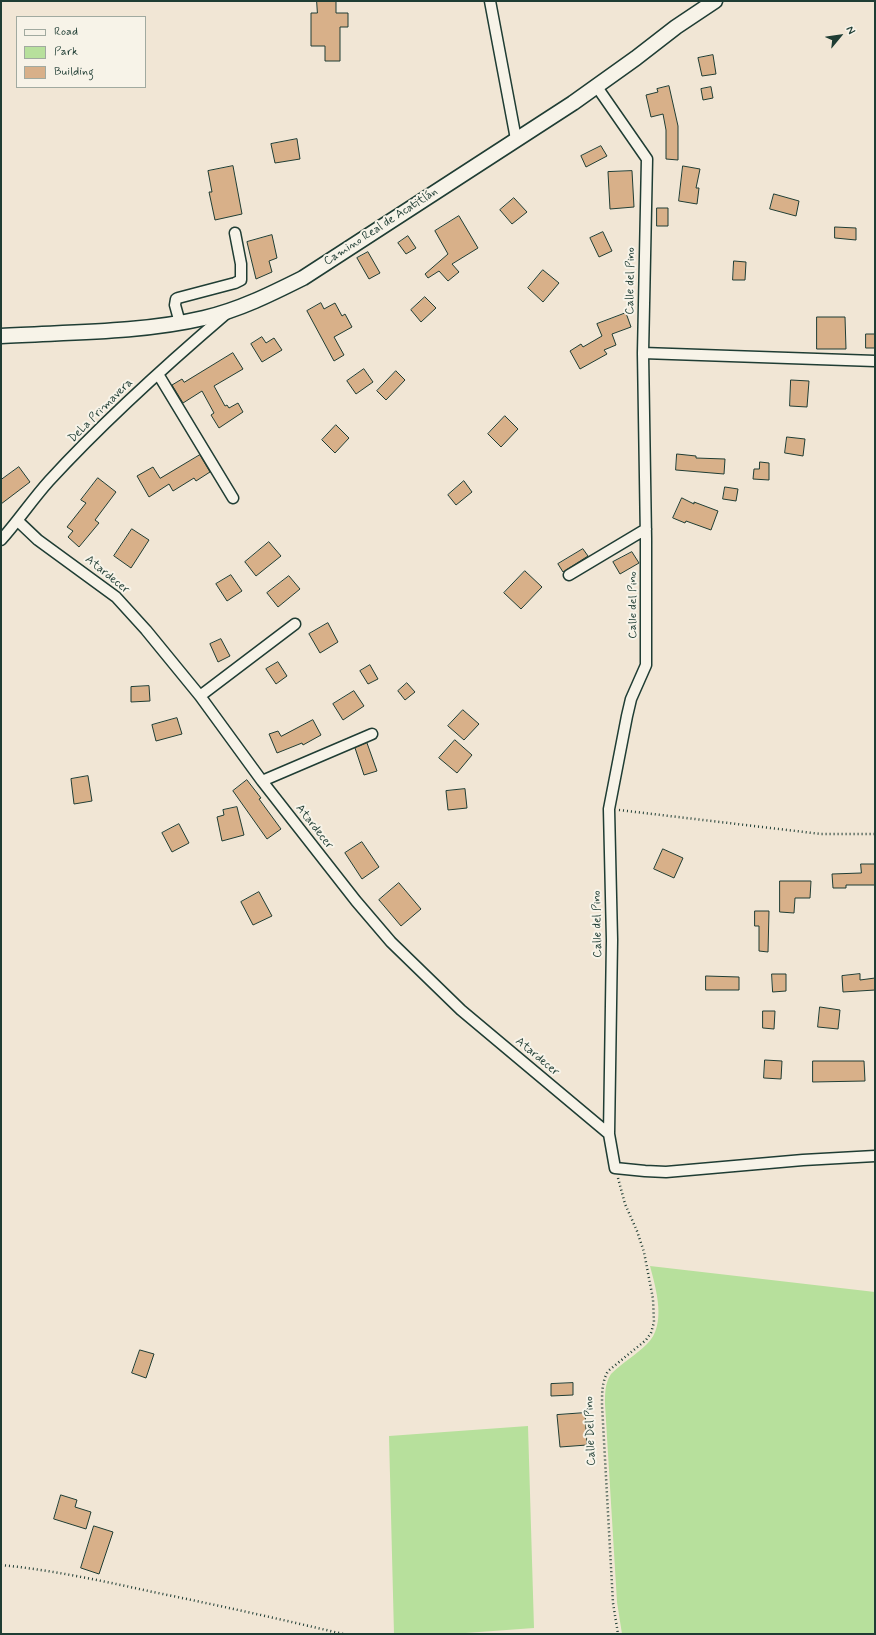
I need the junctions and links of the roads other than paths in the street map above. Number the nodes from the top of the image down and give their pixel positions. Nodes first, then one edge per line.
1 (490, 1) edge
2 (715, 1) edge
3 (597, 87) junction
4 (516, 139) junction
5 (235, 233) dead end
6 (230, 311) junction
7 (180, 323) junction
8 (1, 336) edge
9 (643, 353) junction
10 (875, 360) edge
11 (158, 374) junction
12 (233, 498) dead end
13 (18, 521) junction
14 (646, 529) junction
15 (1, 540) edge
16 (569, 575) dead end
17 (295, 624) dead end
18 (200, 696) junction
19 (372, 734) dead end
20 (262, 781) junction
21 (609, 1134) junction
22 (875, 1156) edge

1 - 4 street
2 - 3 main road, Camino Real de Acatitlán
3 - 4 main road, Camino Real de Acatitlán
3 - 9 street, Calle del Pino
4 - 6 main road, Camino Real de Acatitlán
5 - 7 street
6 - 7 main road, Camino Real de Acatitlán
6 - 11 street, DeLa Primavera
7 - 8 main road, Camino Real de Acatitlán
9 - 10 street
9 - 14 street, Calle del Pino
11 - 12 street
11 - 13 street, DeLa Primavera
13 - 15 street, DeLa Primavera
13 - 18 street, Atardecer
14 - 16 street
14 - 21 street, Calle del Pino
17 - 18 street
18 - 20 street, Atardecer
19 - 20 street
20 - 21 street, Atardecer
21 - 22 street

